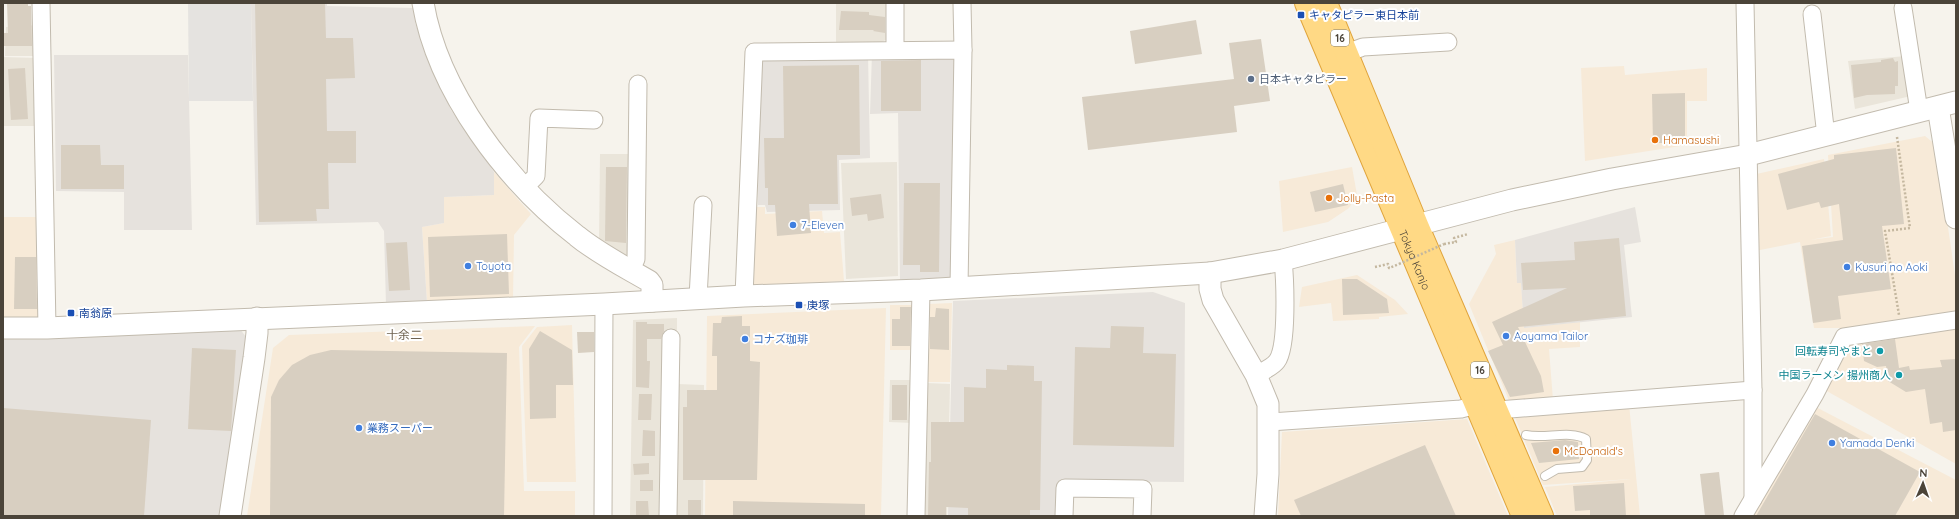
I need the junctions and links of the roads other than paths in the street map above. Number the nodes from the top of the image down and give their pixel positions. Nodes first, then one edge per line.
1 (41, 3) edge
2 (423, 3) edge
3 (895, 3) edge
4 (962, 3) edge
5 (1306, 3) edge
6 (1326, 3) edge
7 (1745, 3) edge
8 (1903, 8) dead end
9 (1812, 14) dead end
10 (1448, 42) dead end
11 (895, 50) junction
12 (963, 50) junction
13 (1338, 56) junction
14 (638, 84) dead end
15 (1938, 107) edge
16 (594, 120) dead end
17 (1826, 136) junction
18 (1748, 155) junction
19 (524, 188) junction
20 (703, 205) dead end
21 (1956, 218) edge
22 (1409, 227) junction
23 (1283, 260) junction
24 (631, 270) junction
25 (1210, 274) junction
26 (959, 288) junction
27 (921, 290) junction
28 (744, 296) junction
29 (698, 298) junction
30 (652, 301) junction
31 (604, 304) junction
32 (257, 318) junction
33 (1956, 320) edge
34 (3, 328) edge
35 (47, 328) junction
36 (670, 338) dead end
37 (1256, 374) junction
38 (1753, 390) junction
39 (1476, 405) junction
40 (1498, 410) junction
41 (1269, 422) junction
42 (1526, 435) dead end
43 (1545, 476) dead end
44 (1753, 499) junction
45 (230, 516) edge
46 (603, 516) edge
47 (668, 516) edge
48 (916, 516) edge
49 (1064, 516) edge
50 (1142, 516) edge
51 (1265, 516) edge
52 (1523, 516) edge
53 (1542, 516) edge
54 (1742, 516) edge

1 - 35 street
2 - 19 street
3 - 11 street
4 - 12 street
5 - 13 highway, Tokyo Kanjo / 16
6 - 13 highway, Tokyo Kanjo / 16
7 - 18 street
8 - 15 street
9 - 17 street
10 - 13 street
11 - 12 street
11 - 28 street
12 - 26 street
13 - 22 highway, Tokyo Kanjo / 16
14 - 24 street
15 - 17 street
15 - 21 street
16 - 19 street
17 - 18 street
18 - 22 street
18 - 38 street
19 - 24 street
20 - 29 street
22 - 23 street
22 - 39 highway, Tokyo Kanjo / 16
22 - 40 highway, Tokyo Kanjo / 16
23 - 25 street
23 - 37 street
24 - 30 street
25 - 26 street
25 - 37 street
26 - 27 street
27 - 28 street
27 - 48 street
28 - 29 street
29 - 30 street
30 - 31 street
31 - 32 street
31 - 46 street
32 - 35 street
32 - 45 street
33 - 44 street
34 - 35 street
36 - 47 street
37 - 41 street
38 - 40 street
38 - 44 street
39 - 41 street
39 - 52 highway, Tokyo Kanjo / 16
40 - 53 highway, Tokyo Kanjo / 16
41 - 51 street
42 - 43 lane
44 - 54 street
49 - 50 street

